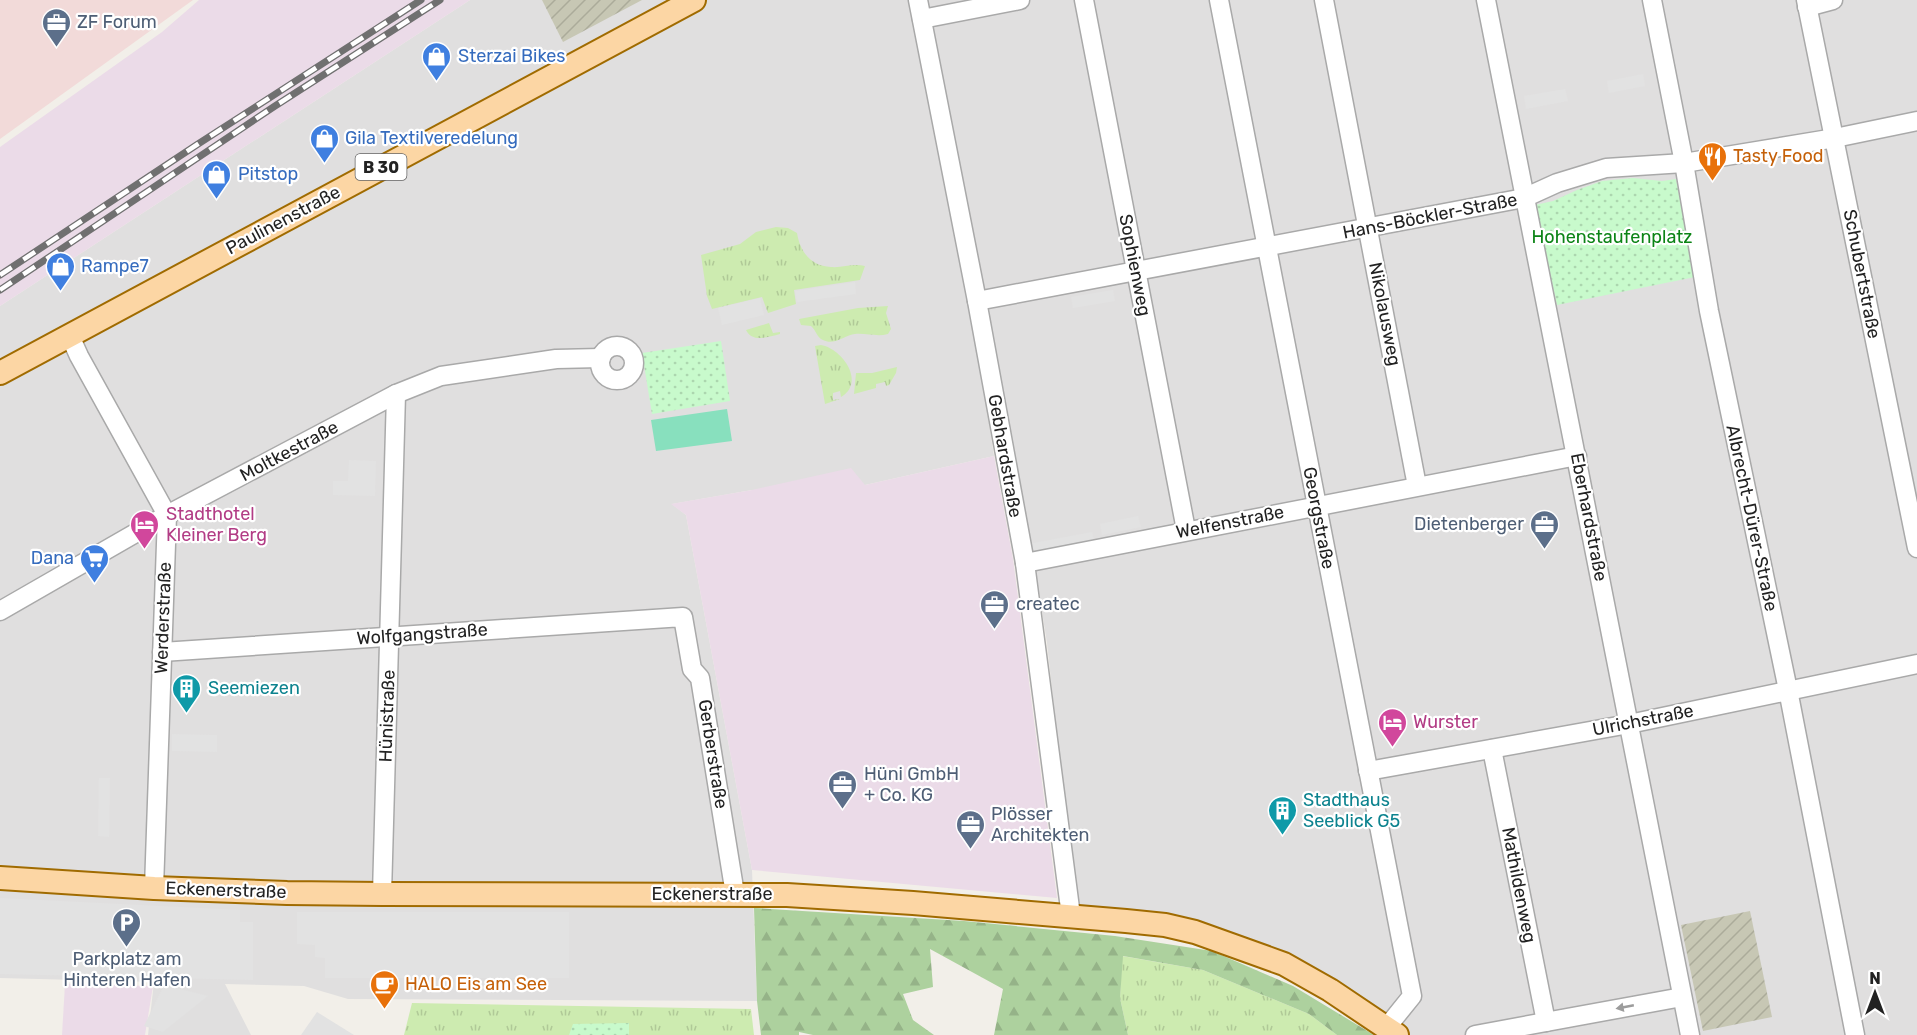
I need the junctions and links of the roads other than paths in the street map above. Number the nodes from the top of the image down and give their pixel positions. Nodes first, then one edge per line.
1 (694, 0) edge
2 (918, 0) edge
3 (1020, 0) edge
4 (1084, 0) edge
5 (1219, 0) edge
6 (1324, 0) edge
7 (1486, 0) edge
8 (1652, 0) edge
9 (1833, 0) edge
10 (1806, 3) edge
11 (922, 19) junction
12 (1917, 121) edge
13 (1834, 138) junction
14 (1684, 163) junction
15 (1524, 198) junction
16 (1369, 229) junction
17 (1267, 246) junction
18 (1136, 272) junction
19 (976, 301) junction
20 (70, 336) junction
21 (601, 358) dead end
22 (0, 373) edge
23 (396, 394) junction
24 (1577, 456) junction
25 (1417, 486) junction
26 (1316, 506) junction
27 (167, 515) junction
28 (1186, 530) junction
29 (1917, 548) edge
30 (1024, 562) junction
31 (0, 610) edge
32 (682, 617) joint
33 (390, 637) junction
34 (162, 652) junction
35 (1917, 664) edge
36 (1788, 690) junction
37 (1629, 724) junction
38 (1492, 749) junction
39 (1368, 771) junction
40 (0, 878) edge
41 (154, 888) junction
42 (382, 894) junction
43 (735, 894) junction
44 (1071, 916) junction
45 (1682, 997) junction
46 (1546, 1022) junction
47 (1392, 1031) edge
48 (1475, 1035) edge
49 (1690, 1035) edge
50 (1855, 1035) edge

1 - 20 main road, Paulinenstraße / B 30
2 - 11 street, Gebhardstraße
3 - 11 street
4 - 18 street, Sophienweg
5 - 17 street, Georgstraße
6 - 16 street, Nikolausweg
7 - 15 street, Eberhardstraße
8 - 14 street, Albrecht-Dürer-Straße
9 - 10 street
10 - 13 street, Schubertstraße
11 - 19 street, Gebhardstraße
12 - 13 street, Hans-Böckler-Straße
13 - 14 street, Hans-Böckler-Straße
13 - 29 street, Schubertstraße
14 - 15 street, Hans-Böckler-Straße
14 - 36 street, Albrecht-Dürer-Straße
15 - 16 street, Hans-Böckler-Straße
15 - 24 street, Eberhardstraße
16 - 17 street, Hans-Böckler-Straße
16 - 25 street, Nikolausweg
17 - 18 street, Hans-Böckler-Straße
17 - 26 street, Georgstraße
18 - 19 street, Hans-Böckler-Straße
18 - 28 street, Sophienweg
19 - 30 street, Gebhardstraße
20 - 22 main road, Paulinenstraße / B 30
20 - 27 street
21 - 23 street, Moltkestraße
23 - 27 street, Moltkestraße
23 - 33 street, Hünistraße
24 - 25 street, Welfenstraße
24 - 37 street, Eberhardstraße
25 - 26 street, Welfenstraße
26 - 28 street, Welfenstraße
26 - 39 street, Georgstraße
27 - 31 street, Moltkestraße
27 - 34 street, Werderstraße
28 - 30 street, Welfenstraße
30 - 44 street, Gebhardstraße
32 - 33 street, Wolfgangstraße
32 - 43 street, Gerberstraße
33 - 34 street, Wolfgangstraße
33 - 42 street, Hünistraße
34 - 41 street, Werderstraße
35 - 36 street, Ulrichstraße
36 - 37 street, Ulrichstraße
36 - 50 street, Albrecht-Dürer-Straße
37 - 38 street, Ulrichstraße
37 - 45 street, Eberhardstraße
38 - 39 street, Ulrichstraße
38 - 46 street, Mathildenweg
39 - 47 street, Georgstraße
40 - 41 main road, Eckenerstraße
41 - 42 main road, Eckenerstraße
42 - 43 main road, Eckenerstraße
43 - 44 main road, Eckenerstraße
44 - 47 main road, Eckenerstraße
45 -> 46 street
45 - 49 street, Eberhardstraße
46 - 48 street

